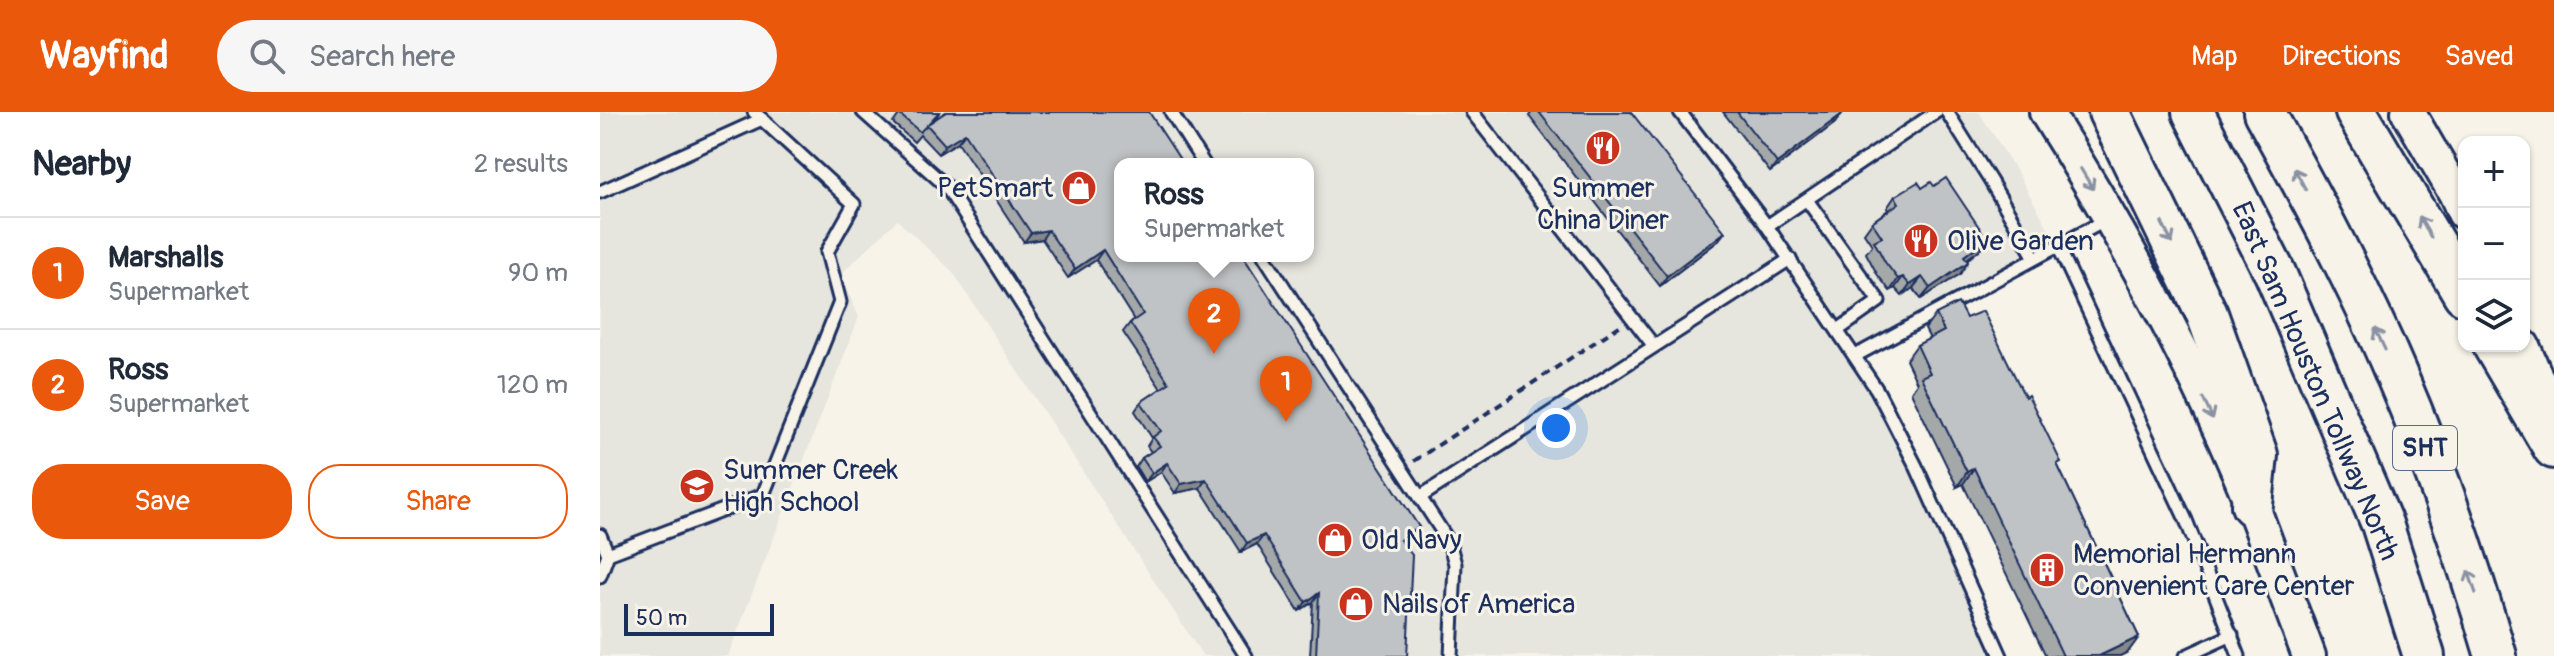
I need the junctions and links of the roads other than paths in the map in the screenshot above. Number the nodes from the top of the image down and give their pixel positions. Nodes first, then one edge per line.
1 (863, 112) edge
2 (1171, 112) edge
3 (1472, 112) edge
4 (1680, 112) edge
5 (1936, 112) edge
6 (1947, 112) edge
7 (2046, 112) edge
8 (2109, 112) edge
9 (2193, 112) edge
10 (2264, 112) edge
11 (2356, 112) edge
12 (2408, 112) edge
13 (758, 116) edge
14 (1200, 158) edge
15 (600, 192) edge
16 (1807, 200) junction
17 (2462, 208) edge
18 (2110, 217) junction
19 (1767, 226) junction
20 (2058, 246) junction
21 (2035, 258) junction
22 (1790, 259) junction
23 (1268, 262) edge
24 (2458, 284) edge
25 (1838, 330) junction
26 (1654, 346) junction
27 (2498, 352) edge
28 (2526, 352) edge
29 (1855, 356) junction
30 (2554, 419) edge
31 (2554, 448) edge
32 (1420, 497) junction
33 (2252, 505) junction
34 (600, 535) edge
35 (608, 554) junction
36 (600, 576) edge
37 (2232, 635) junction
38 (1246, 656) edge
39 (1451, 656) edge
40 (2001, 656) edge
41 (2186, 656) edge
42 (2239, 656) edge
43 (2309, 656) edge
44 (2424, 656) edge
45 (2496, 656) edge

1 - 38 lane
2 - 14 lane
3 - 26 lane
4 - 19 lane
5 - 16 lane
6 - 21 lane
7 -> 18 main road
8 -> 33 highway
9 - 44 highway, East Sam Houston Tollway North / SHT
45 -> 10 highway, SHT
24 -> 11 highway
12 - 17 main road
13 - 15 lane
13 - 35 lane
16 - 19 lane
16 - 25 lane
18 - 20 lane
18 -> 33 main road
19 - 22 lane
20 - 21 lane
20 - 37 lane
21 - 29 lane
22 - 25 lane
22 - 26 lane
23 - 32 lane
25 - 29 lane
26 - 32 lane
27 - 31 highway
28 - 30 main road
29 - 40 lane
32 - 39 lane
33 - 43 main road
34 - 35 lane
35 - 36 lane
37 - 41 lane
37 - 42 lane

